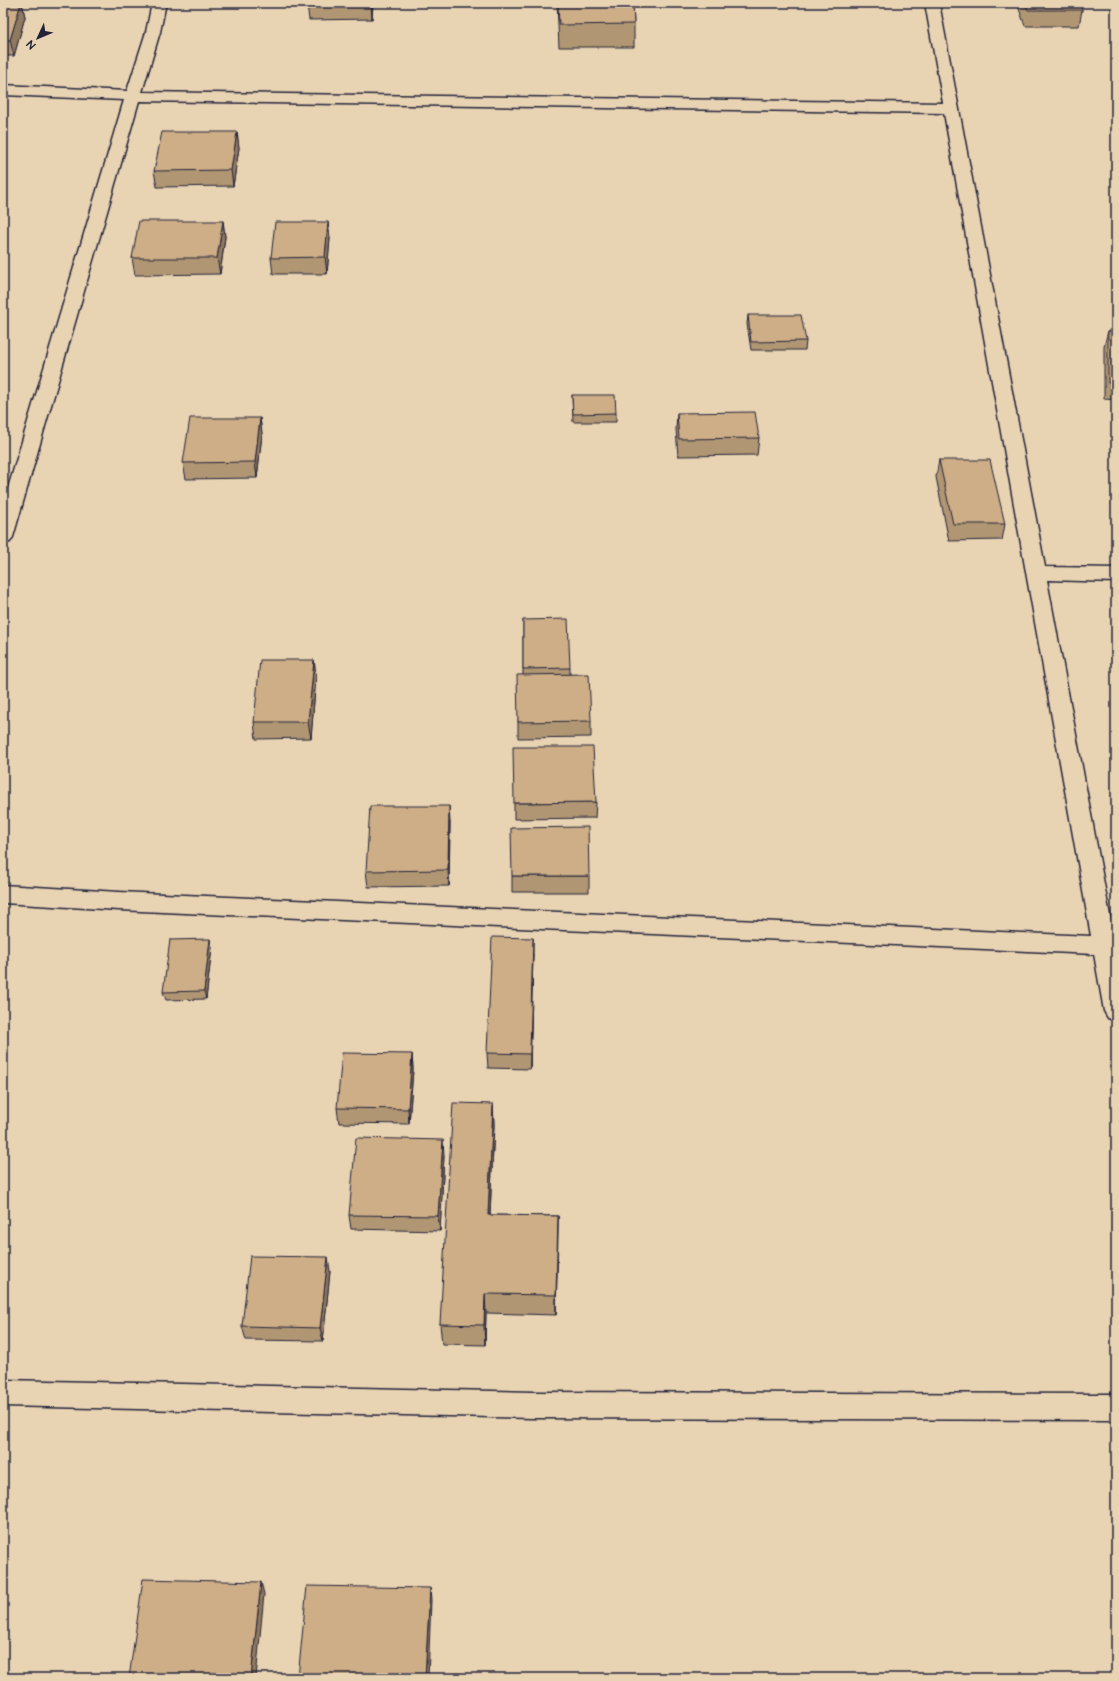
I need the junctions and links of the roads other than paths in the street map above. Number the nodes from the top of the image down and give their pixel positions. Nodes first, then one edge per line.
1 (159, 3) edge
2 (932, 3) edge
3 (3, 90) edge
4 (133, 96) junction
5 (951, 108) junction
6 (3, 537) edge
7 (1037, 573) junction
8 (1116, 575) edge
9 (3, 894) edge
10 (1110, 946) edge
11 (1116, 1011) edge
12 (3, 1393) edge
13 (1116, 1407) edge

1 - 4 street
2 - 5 street
3 - 4 street
4 - 5 street
4 - 6 street
5 - 7 street
7 - 8 street
7 - 10 street
9 - 10 street
10 - 11 street
12 - 13 street

